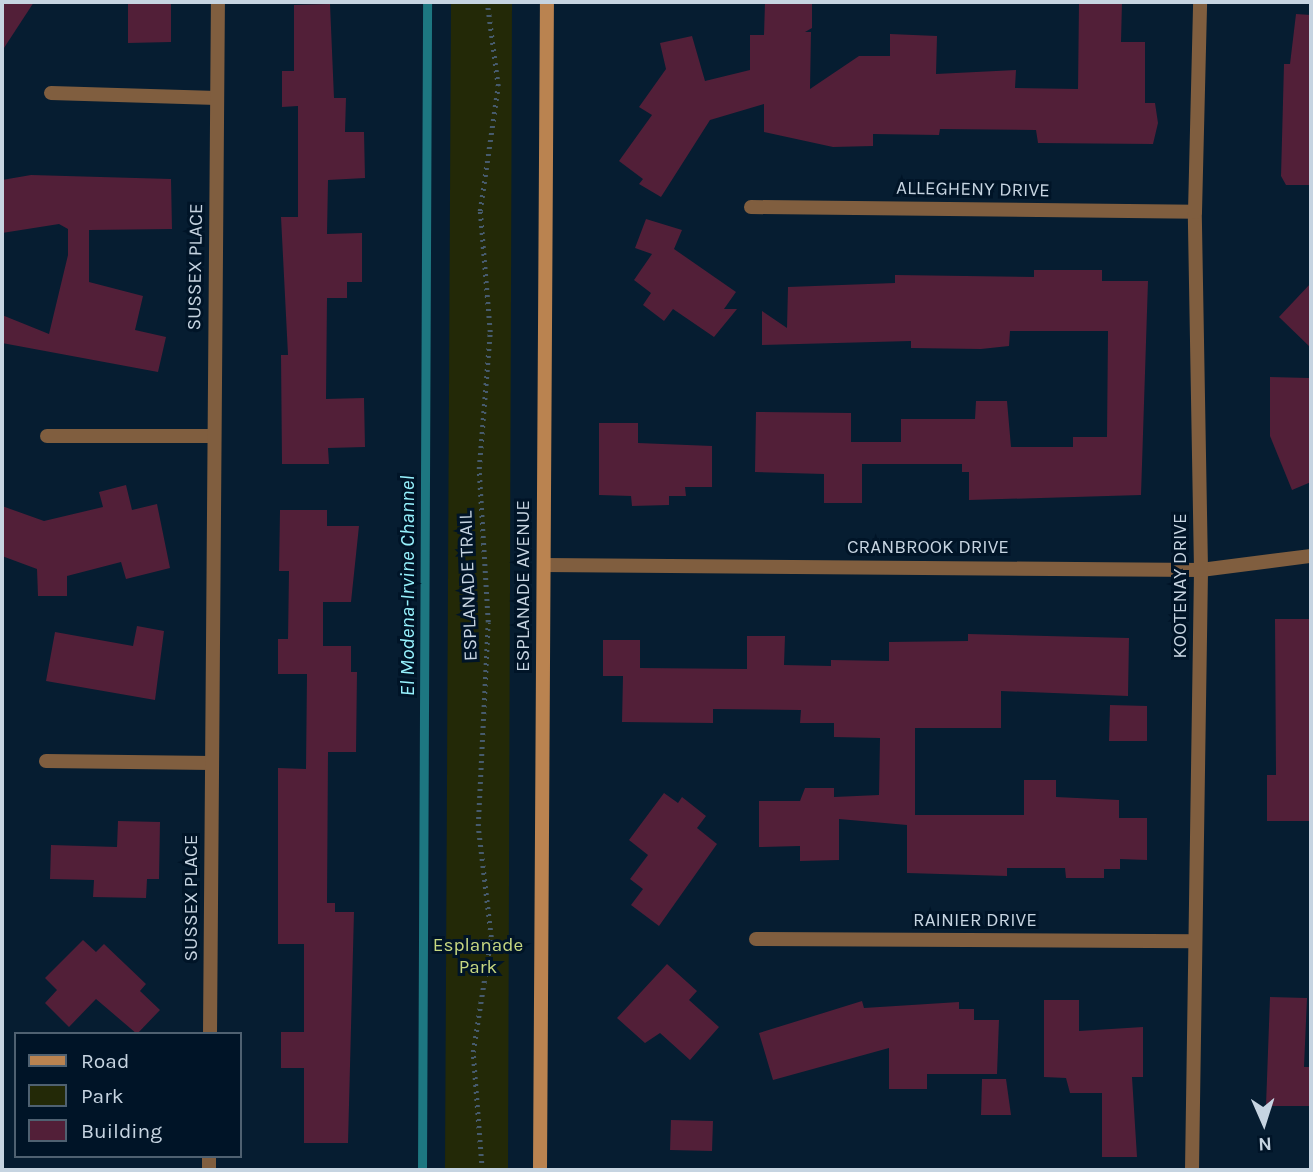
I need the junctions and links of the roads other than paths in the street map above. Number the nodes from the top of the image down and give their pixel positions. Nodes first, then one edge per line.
1 (218, 2) edge
2 (547, 2) edge
3 (1200, 2) edge
4 (51, 93) dead end
5 (217, 98) junction
6 (751, 207) dead end
7 (1195, 212) junction
8 (47, 436) dead end
9 (214, 436) junction
10 (1311, 556) edge
11 (544, 565) junction
12 (1201, 569) junction
13 (46, 761) dead end
14 (212, 763) junction
15 (756, 939) dead end
16 (1194, 941) junction
17 (210, 1032) edge
18 (540, 1170) edge
19 (1192, 1170) edge

1 - 5 street, SUSSEX PLACE
2 - 11 street, ESPLANADE AVENUE
3 - 7 street, KOOTENAY DRIVE
4 - 5 street
5 - 9 street, SUSSEX PLACE
6 - 7 street, ALLEGHENY DRIVE
7 - 12 street, KOOTENAY DRIVE
8 - 9 street
9 - 14 street, SUSSEX PLACE
10 - 12 street, CRANBROOK DRIVE
11 - 12 street, CRANBROOK DRIVE
11 - 18 street, ESPLANADE AVENUE
12 - 16 street, KOOTENAY DRIVE
13 - 14 street
14 - 17 street, SUSSEX PLACE
15 - 16 street, RAINIER DRIVE
16 - 19 street, KOOTENAY DRIVE

